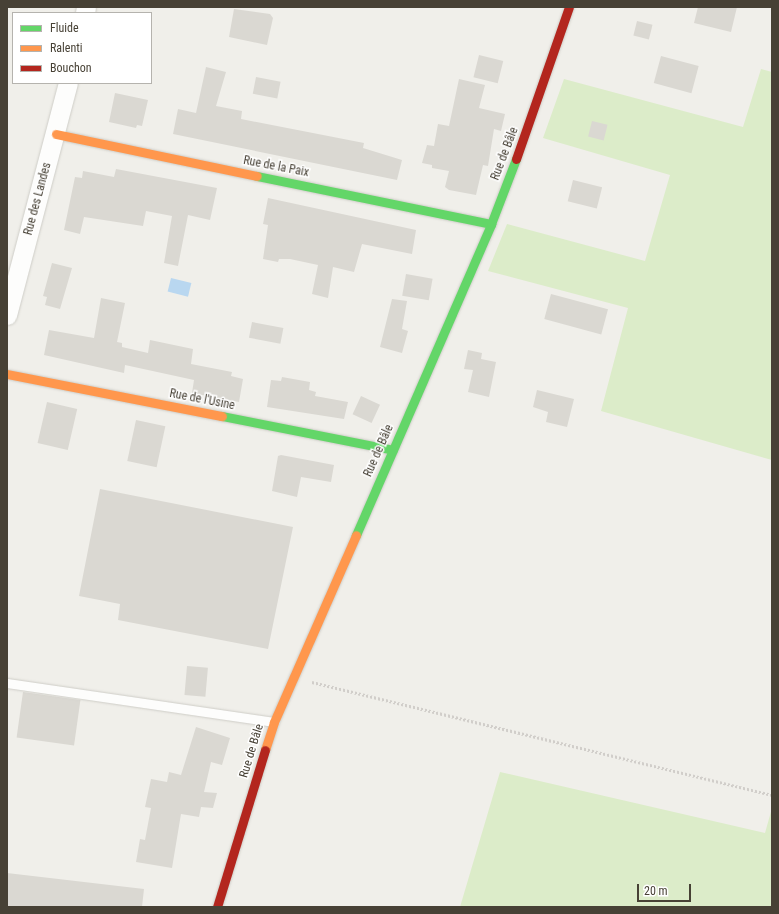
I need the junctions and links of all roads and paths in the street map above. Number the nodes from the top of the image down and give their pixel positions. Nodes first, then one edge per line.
1 (569, 7) edge
2 (68, 84) edge
3 (56, 134) junction
4 (491, 224) junction
5 (7, 315) edge
6 (7, 374) edge
7 (393, 450) junction
8 (293, 676) junction
9 (7, 683) edge
10 (274, 722) junction
11 (772, 795) edge
12 (217, 907) edge

1 - 4 street, Rue de Bâle
2 - 3 street, Rue des Landes
3 - 4 street, Rue de la Paix
3 - 5 street, Rue des Landes
4 - 7 street, Rue de Bâle
6 - 7 street, Rue de l'Usine
7 - 8 street, Rue de Bâle
8 - 10 street, Rue de Bâle
8 - 11 path
9 - 10 lane
10 - 12 street, Rue de Bâle

